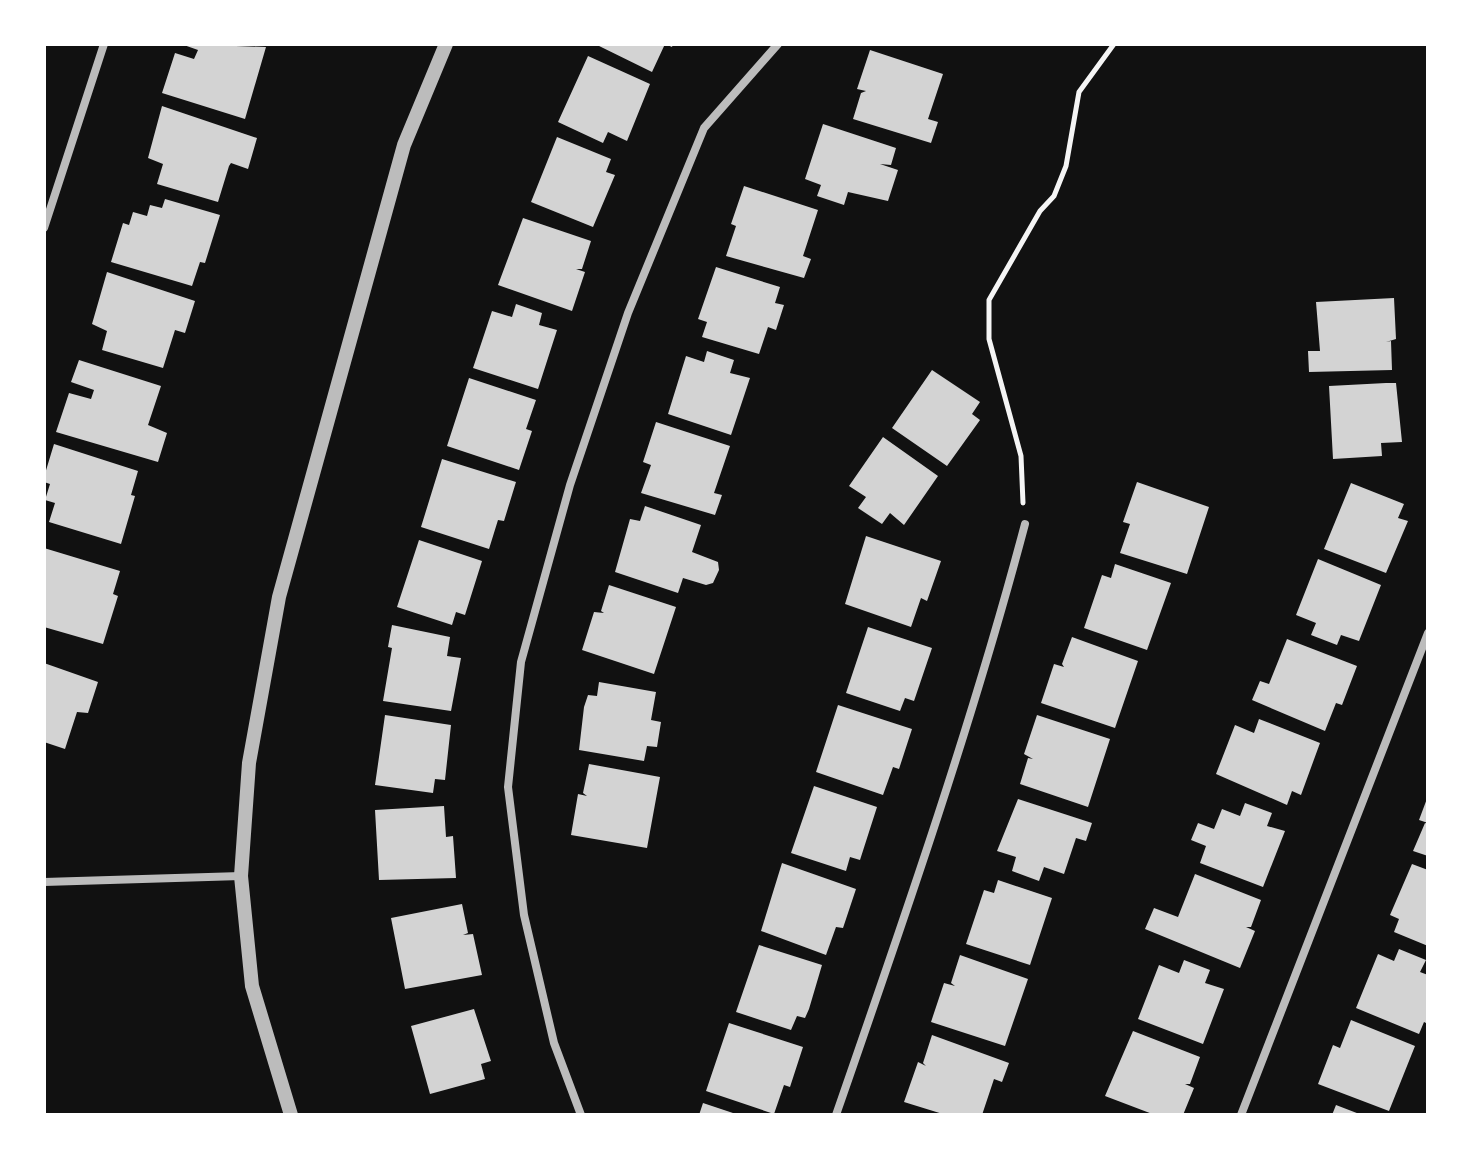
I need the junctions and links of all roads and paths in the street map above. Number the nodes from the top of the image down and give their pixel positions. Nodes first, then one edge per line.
1 (104, 44) edge
2 (446, 44) edge
3 (778, 44) edge
4 (1114, 44) edge
5 (44, 228) edge
6 (1025, 524) joint
7 (1428, 633) edge
8 (241, 876) junction
9 (44, 882) edge
10 (291, 1115) edge
11 (581, 1115) edge
12 (836, 1115) edge
13 (1241, 1115) edge

1 - 5 street
2 - 8 street
3 - 11 street
4 - 6 path
6 - 12 street
7 - 13 street
8 - 9 street
8 - 10 street

